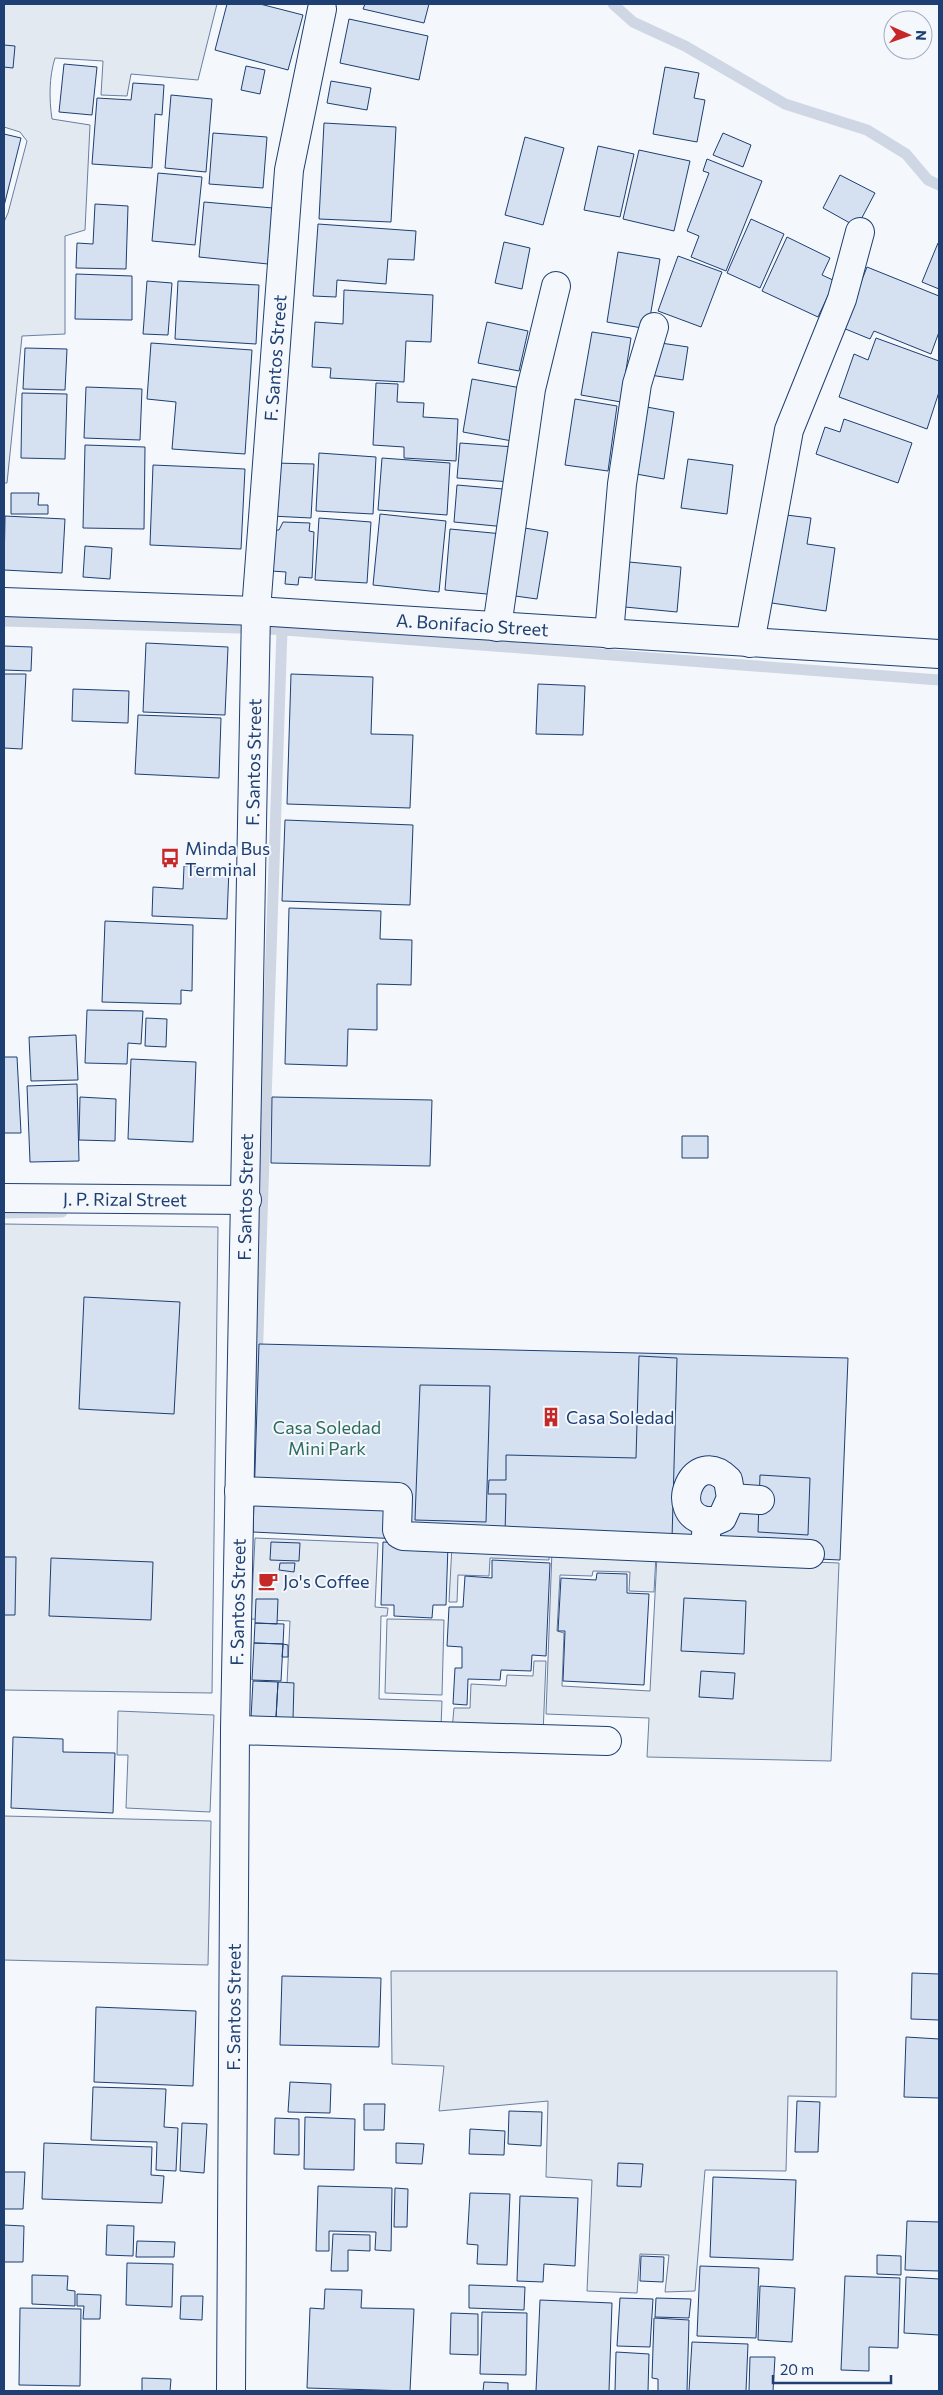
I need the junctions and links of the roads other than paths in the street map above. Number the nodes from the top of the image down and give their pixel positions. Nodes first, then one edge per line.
1 (322, 9) dead end
2 (860, 232) dead end
3 (556, 286) dead end
4 (654, 327) dead end
5 (4, 602) edge
6 (256, 611) junction
7 (498, 627) junction
8 (609, 634) junction
9 (750, 643) junction
10 (939, 654) edge
11 (4, 1198) edge
12 (247, 1200) junction
13 (239, 1491) junction
14 (731, 1498) junction
15 (760, 1500) dead end
16 (707, 1522) junction
17 (705, 1549) junction
18 (810, 1554) dead end
19 (235, 1730) junction
20 (607, 1741) dead end
21 (231, 2391) edge

1 - 6 street, F. Santos Street
2 - 9 street
3 - 7 street
4 - 8 street
5 - 6 street, A. Bonifacio Street
6 - 7 street, A. Bonifacio Street
6 - 12 street, F. Santos Street
7 - 8 street, A. Bonifacio Street
8 - 9 street, A. Bonifacio Street
9 - 10 street, A. Bonifacio Street
11 - 12 street, J. P. Rizal Street
12 - 13 street, F. Santos Street
13 - 17 street
13 - 19 street, F. Santos Street
14 - 15 street
14 - 16 street
14 - 16 street
16 - 17 street
17 - 18 street
19 - 20 street
19 - 21 street, F. Santos Street

